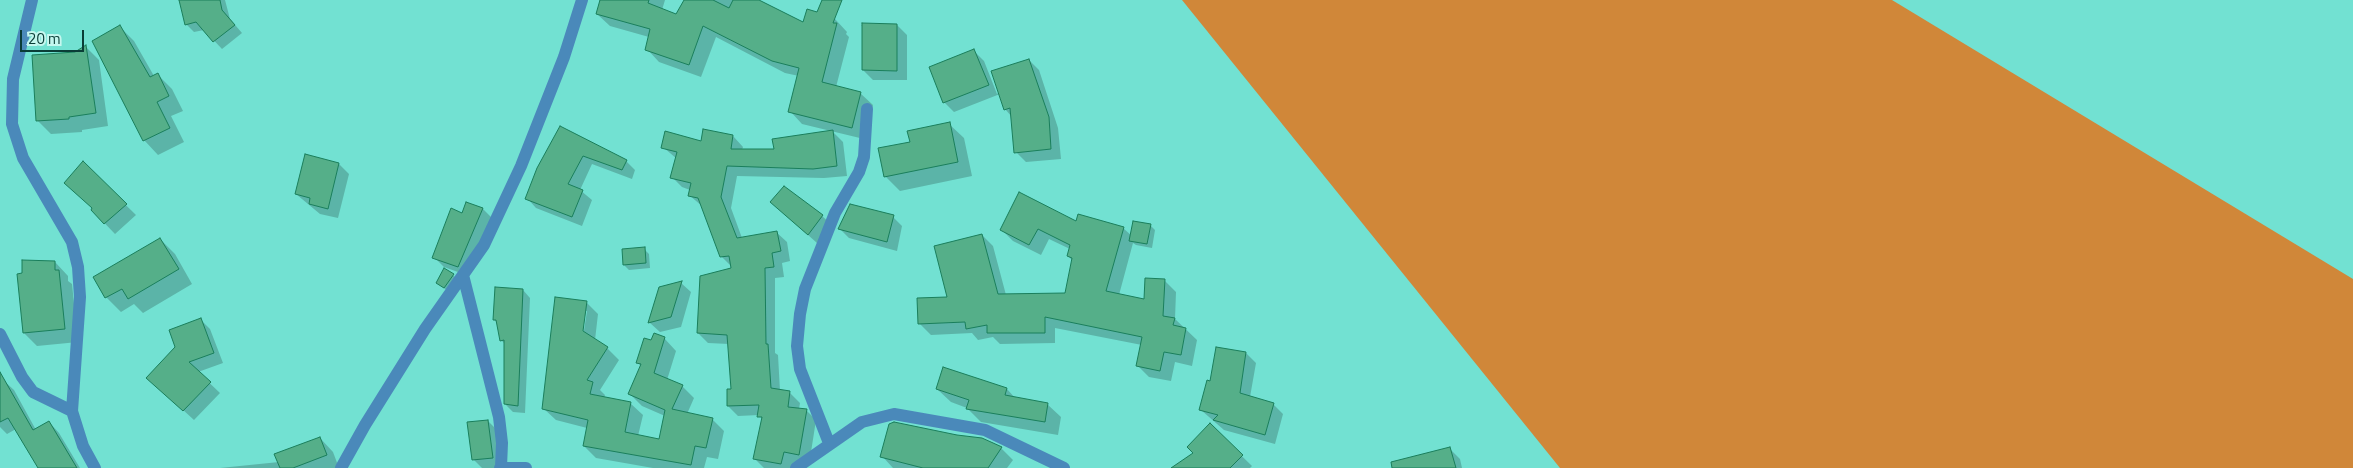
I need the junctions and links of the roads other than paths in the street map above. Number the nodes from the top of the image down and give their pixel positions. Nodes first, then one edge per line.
1 (32, 0) edge
2 (582, 0) edge
3 (867, 109) dead end
4 (463, 275) junction
5 (0, 334) edge
6 (72, 411) junction
7 (828, 443) junction
8 (501, 467) edge
9 (95, 468) edge
10 (342, 468) edge
11 (526, 468) edge
12 (796, 468) edge
13 (1064, 468) edge

1 - 6 street
2 - 4 street
3 - 7 street
4 - 8 street
4 - 10 street
5 - 6 street
6 - 9 street
7 - 12 street
7 - 13 street
8 - 11 street

